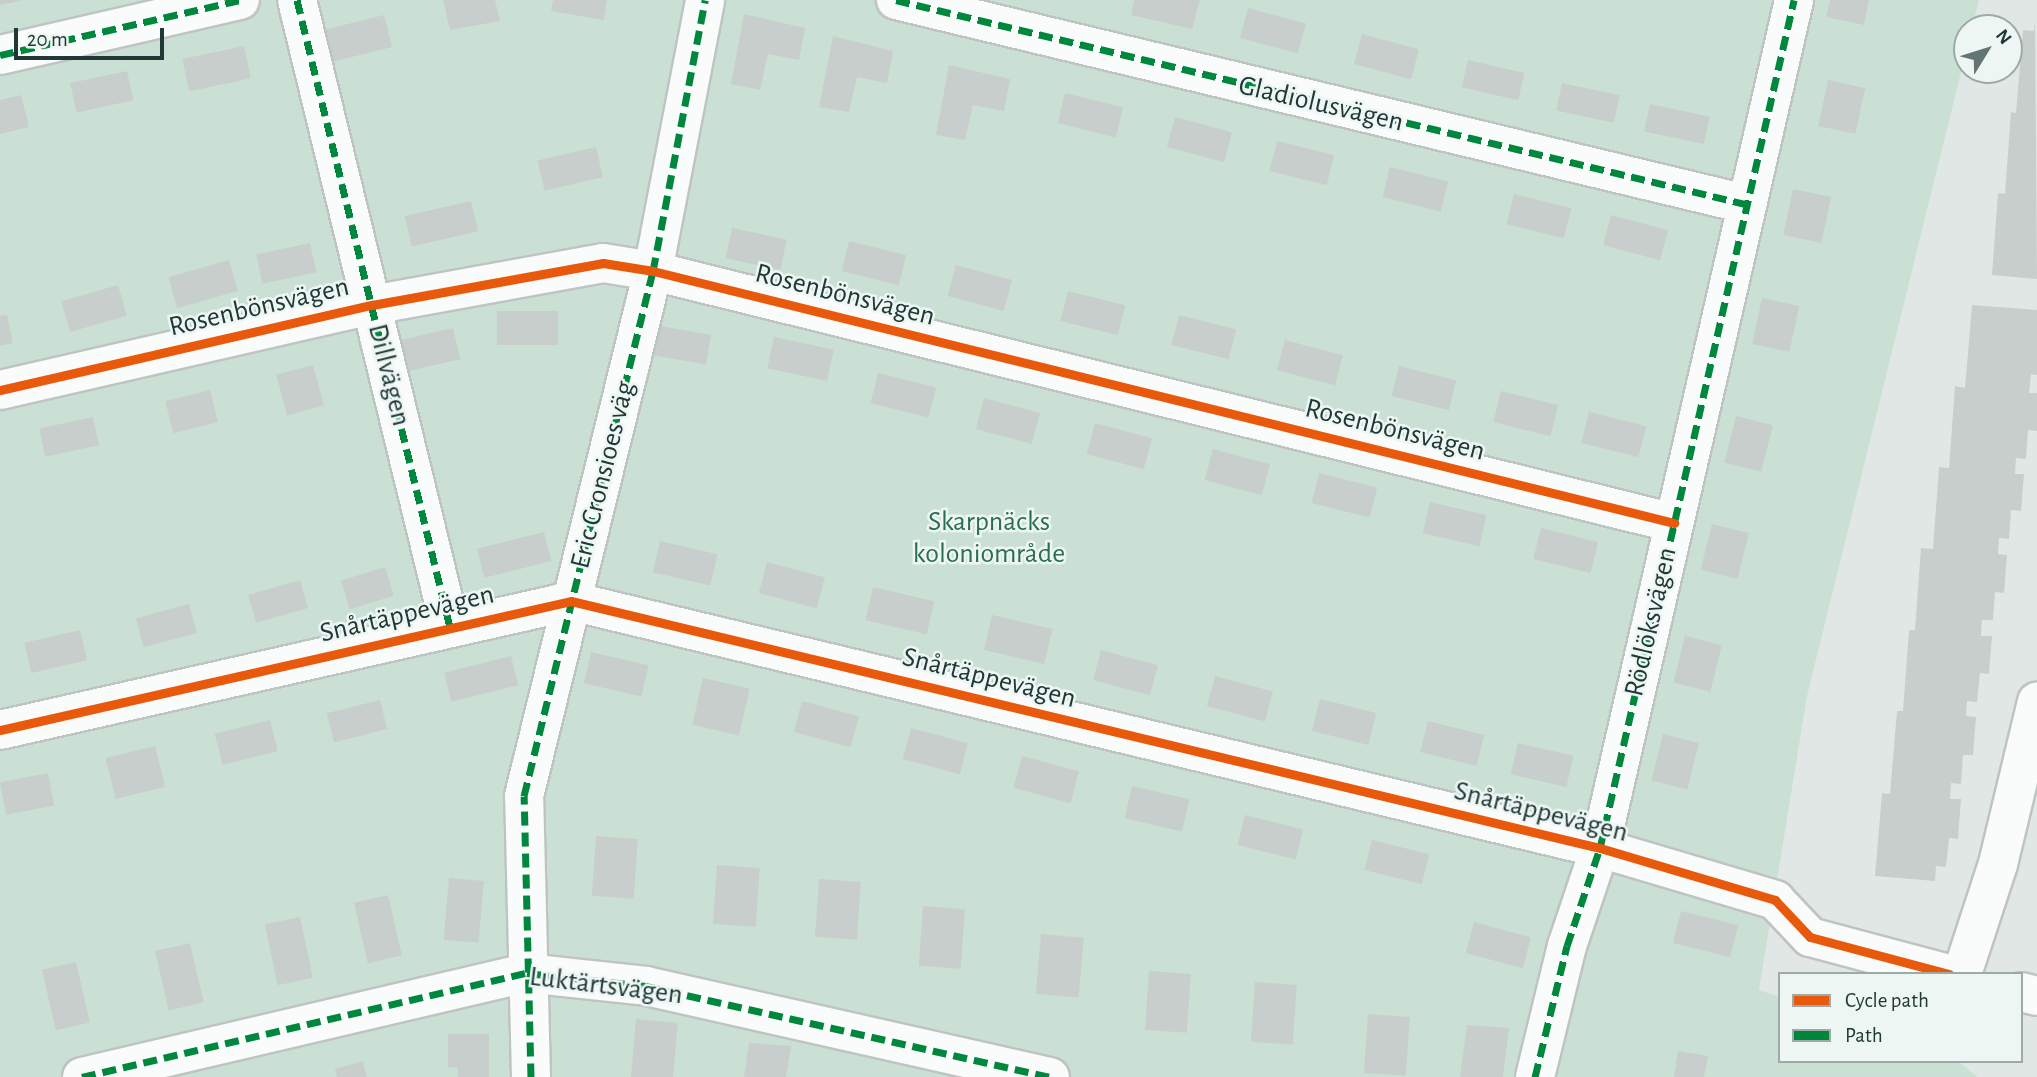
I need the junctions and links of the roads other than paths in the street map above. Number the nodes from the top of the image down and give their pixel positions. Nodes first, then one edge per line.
1 (240, 0) edge
2 (297, 0) edge
3 (705, 0) edge
4 (896, 0) edge
5 (1794, 0) edge
6 (0, 55) edge
7 (1746, 204) junction
8 (653, 271) junction
9 (372, 305) junction
10 (0, 390) edge
11 (1674, 523) junction
12 (571, 601) junction
13 (450, 627) junction
14 (2037, 702) edge
15 (0, 730) edge
16 (1600, 848) junction
17 (1942, 972) edge
18 (1963, 972) edge
19 (527, 973) junction
20 (82, 1077) edge
21 (531, 1077) edge
22 (1050, 1077) edge
23 (1535, 1077) edge

1 - 6 street
2 - 9 street, Dillvägen
3 - 8 street, Eric Cronsioes väg
4 - 7 street, Gladiolusvägen
5 - 7 street, Rödlöksvägen
7 - 11 street, Rödlöksvägen
8 - 9 street, Rosenbönsvägen
8 - 11 street, Rosenbönsvägen
8 - 12 street, Eric Cronsioes väg
9 - 10 street, Rosenbönsvägen
9 - 13 street, Dillvägen
11 - 16 street, Rödlöksvägen
12 - 13 street, Snårtäppevägen
12 - 16 street, Snårtäppevägen
12 - 19 street, Eric Cronsioes väg
13 - 15 street, Snårtäppevägen
14 - 18 street
16 - 17 street, Snårtäppevägen
16 - 23 street, Rödlöksvägen
19 - 20 street, Luktärtsvägen
19 - 21 street, Eric Cronsioes väg
19 - 22 street, Luktärtsvägen

